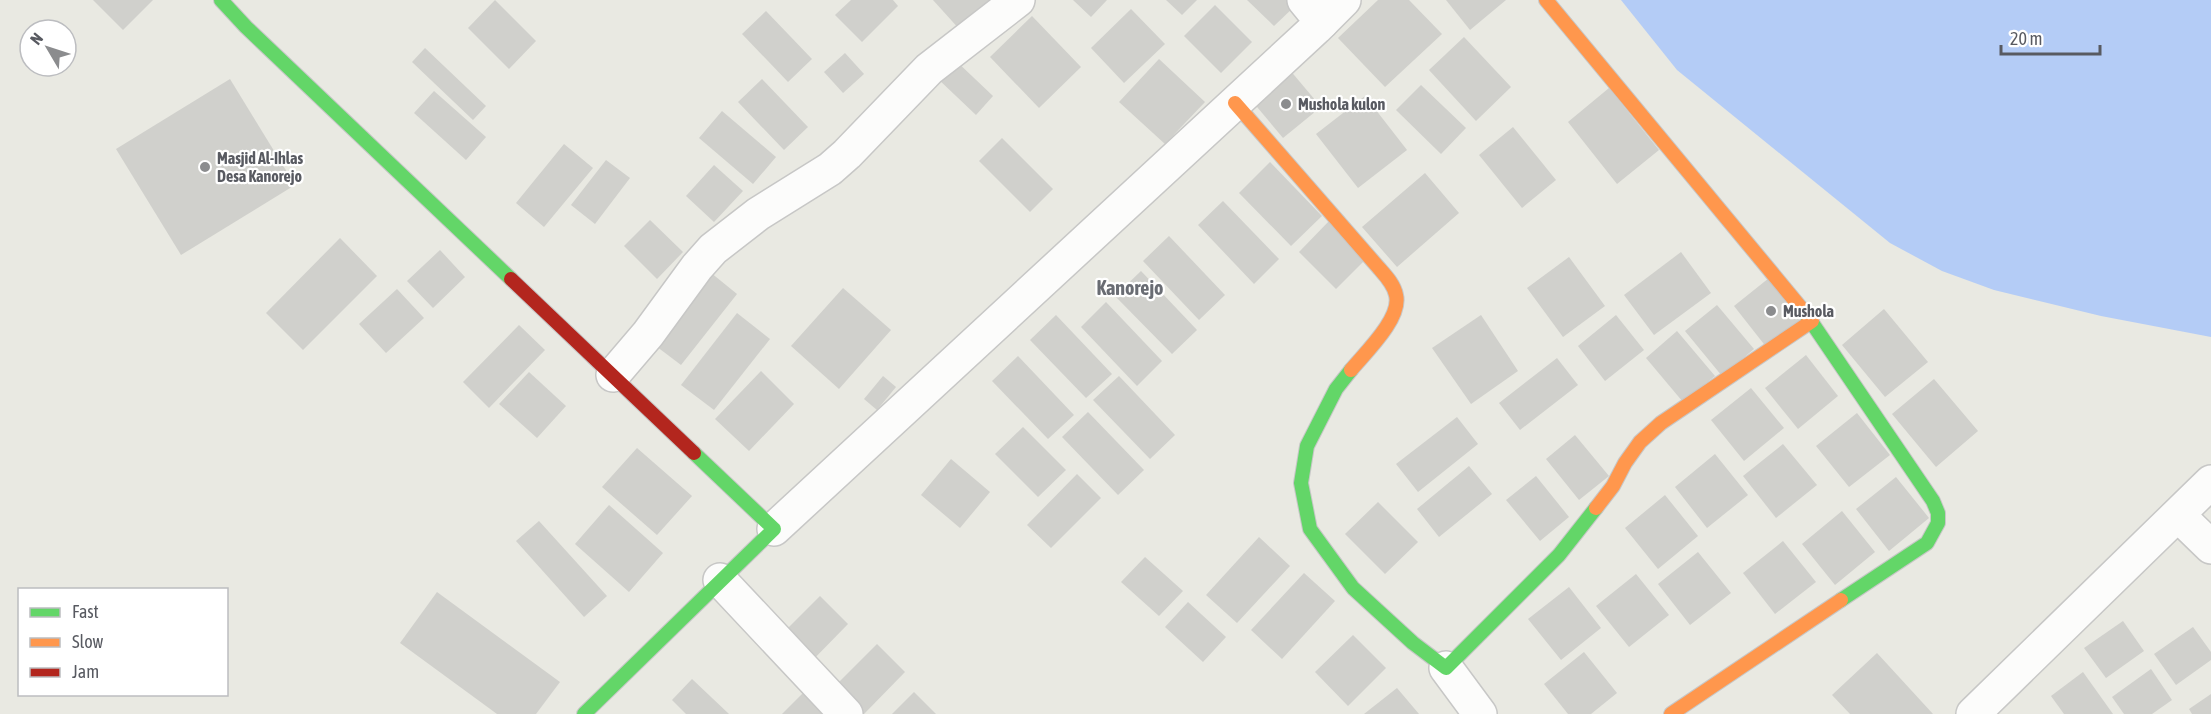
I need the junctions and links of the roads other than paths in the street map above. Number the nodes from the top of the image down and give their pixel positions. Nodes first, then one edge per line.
1 (221, 0) edge
2 (1018, 0) edge
3 (1545, 0) edge
4 (1323, 7) edge
5 (1235, 103) junction
6 (1812, 321) junction
7 (613, 375) junction
8 (2211, 482) edge
9 (2178, 515) junction
10 (774, 529) junction
11 (2211, 547) edge
12 (720, 580) junction
13 (1446, 668) junction
14 (584, 714) edge
15 (846, 714) edge
16 (1480, 714) edge
17 (1671, 714) edge
18 (1973, 714) edge

1 - 7 street
2 - 7 street
3 - 6 street
4 - 5 street
5 - 10 street
5 - 13 street
6 - 13 street
6 - 17 street
7 - 10 street
8 - 9 street
9 - 11 street
9 - 18 street
10 - 12 street
12 - 14 street
12 - 15 street
13 - 16 street

